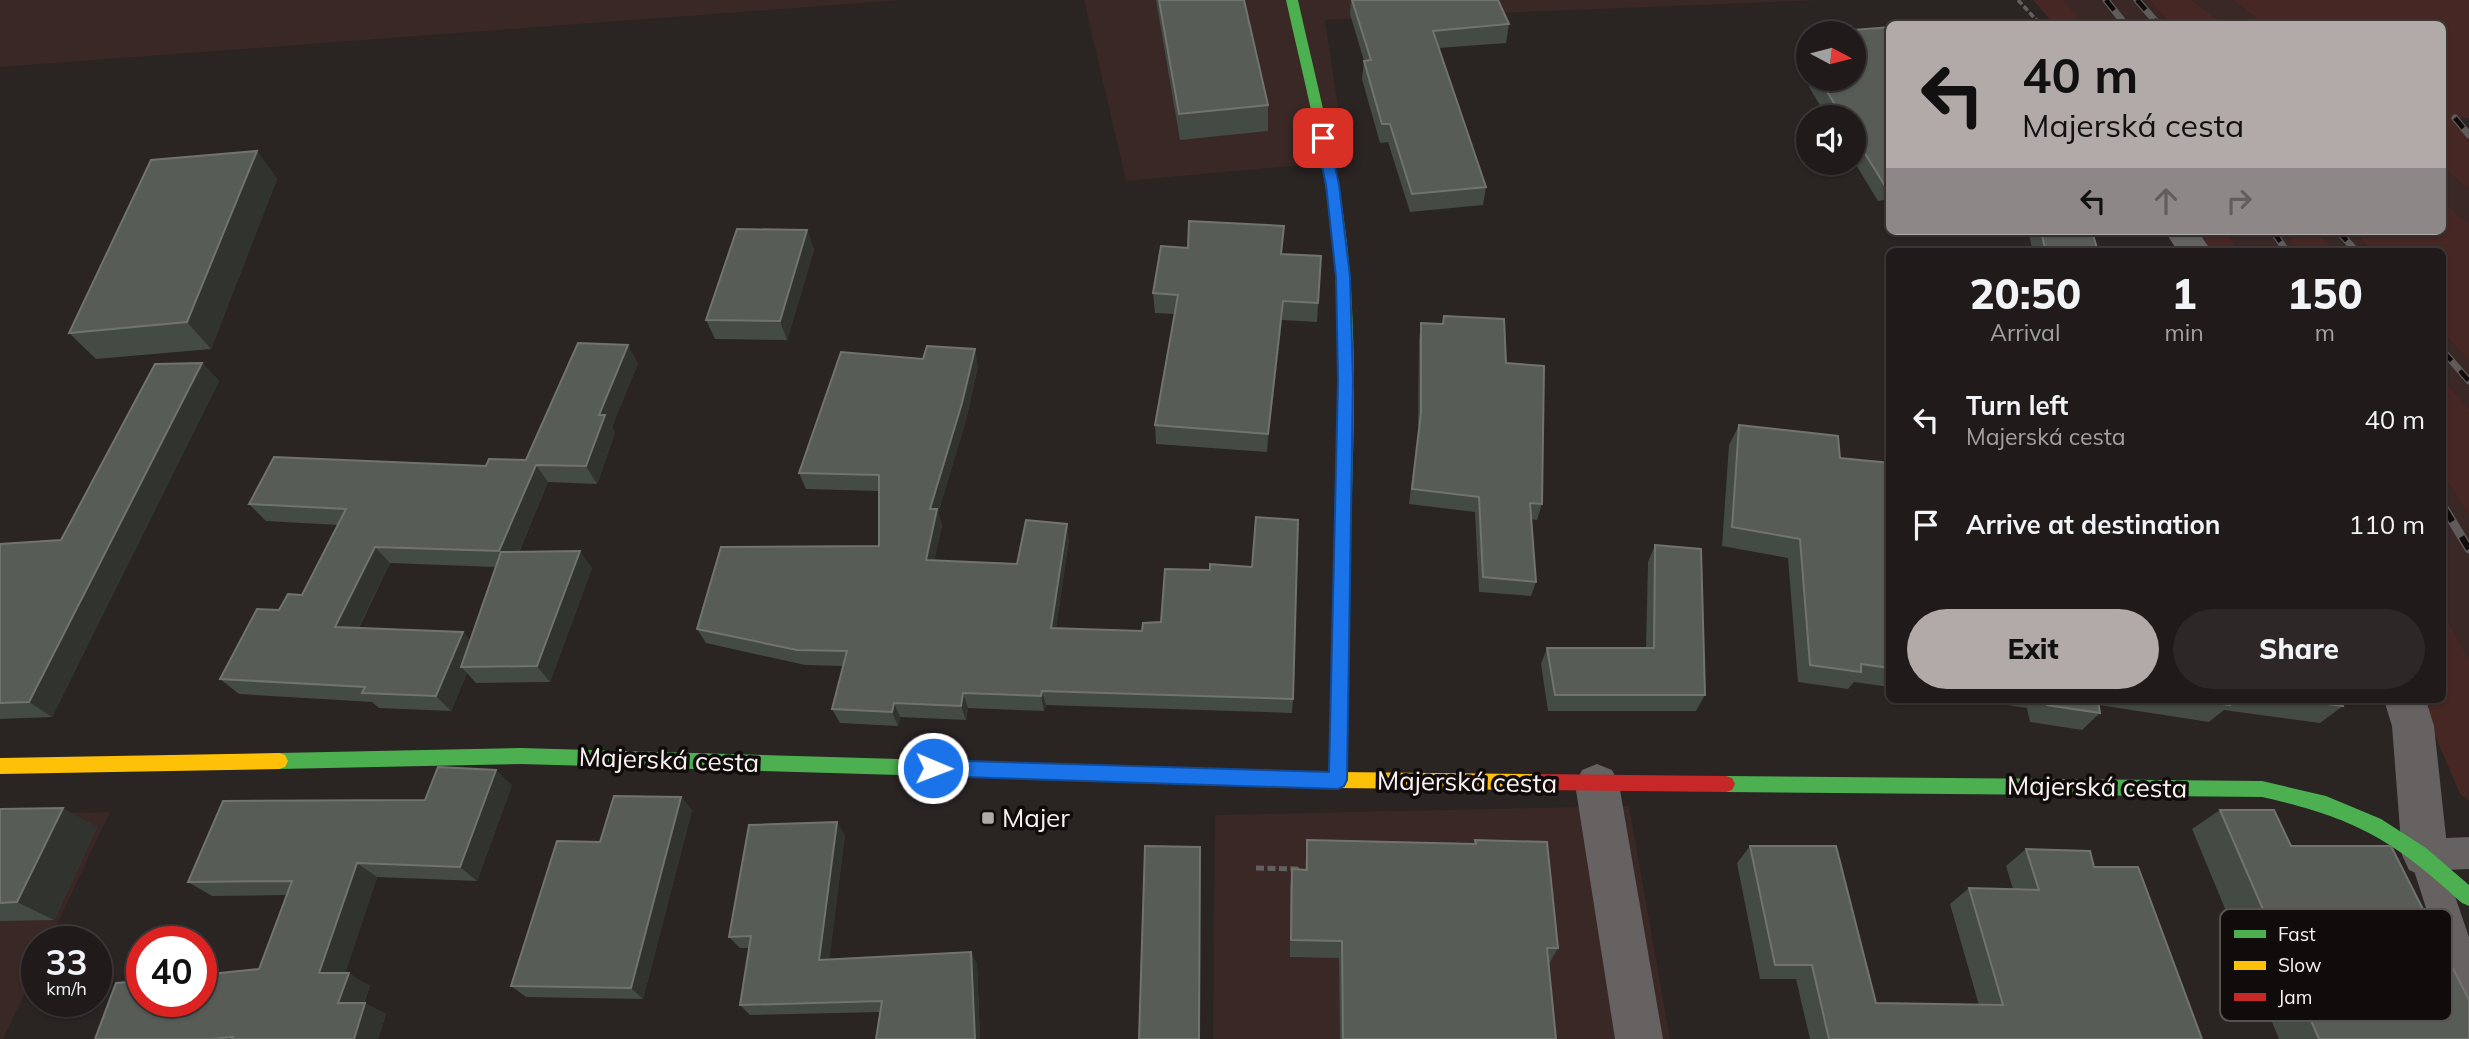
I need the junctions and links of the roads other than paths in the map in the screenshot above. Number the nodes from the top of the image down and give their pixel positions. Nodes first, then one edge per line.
1 (1293, 0) edge
2 (2406, 703) edge
3 (0, 766) edge
4 (1338, 780) junction
5 (1597, 784) junction
6 (2469, 853) edge
7 (2425, 855) junction
8 (2469, 897) edge
9 (2443, 909) edge
10 (2452, 937) edge
11 (2469, 989) edge
12 (1639, 1039) edge

1 - 4 street, Majerská cesta
2 - 7 street
3 - 4 street, Majerská cesta
4 - 5 street, Majerská cesta
5 - 7 street, Majerská cesta
5 - 12 street
6 - 7 lane
7 - 8 street, Majerská cesta
7 - 9 lane
10 - 11 lane

